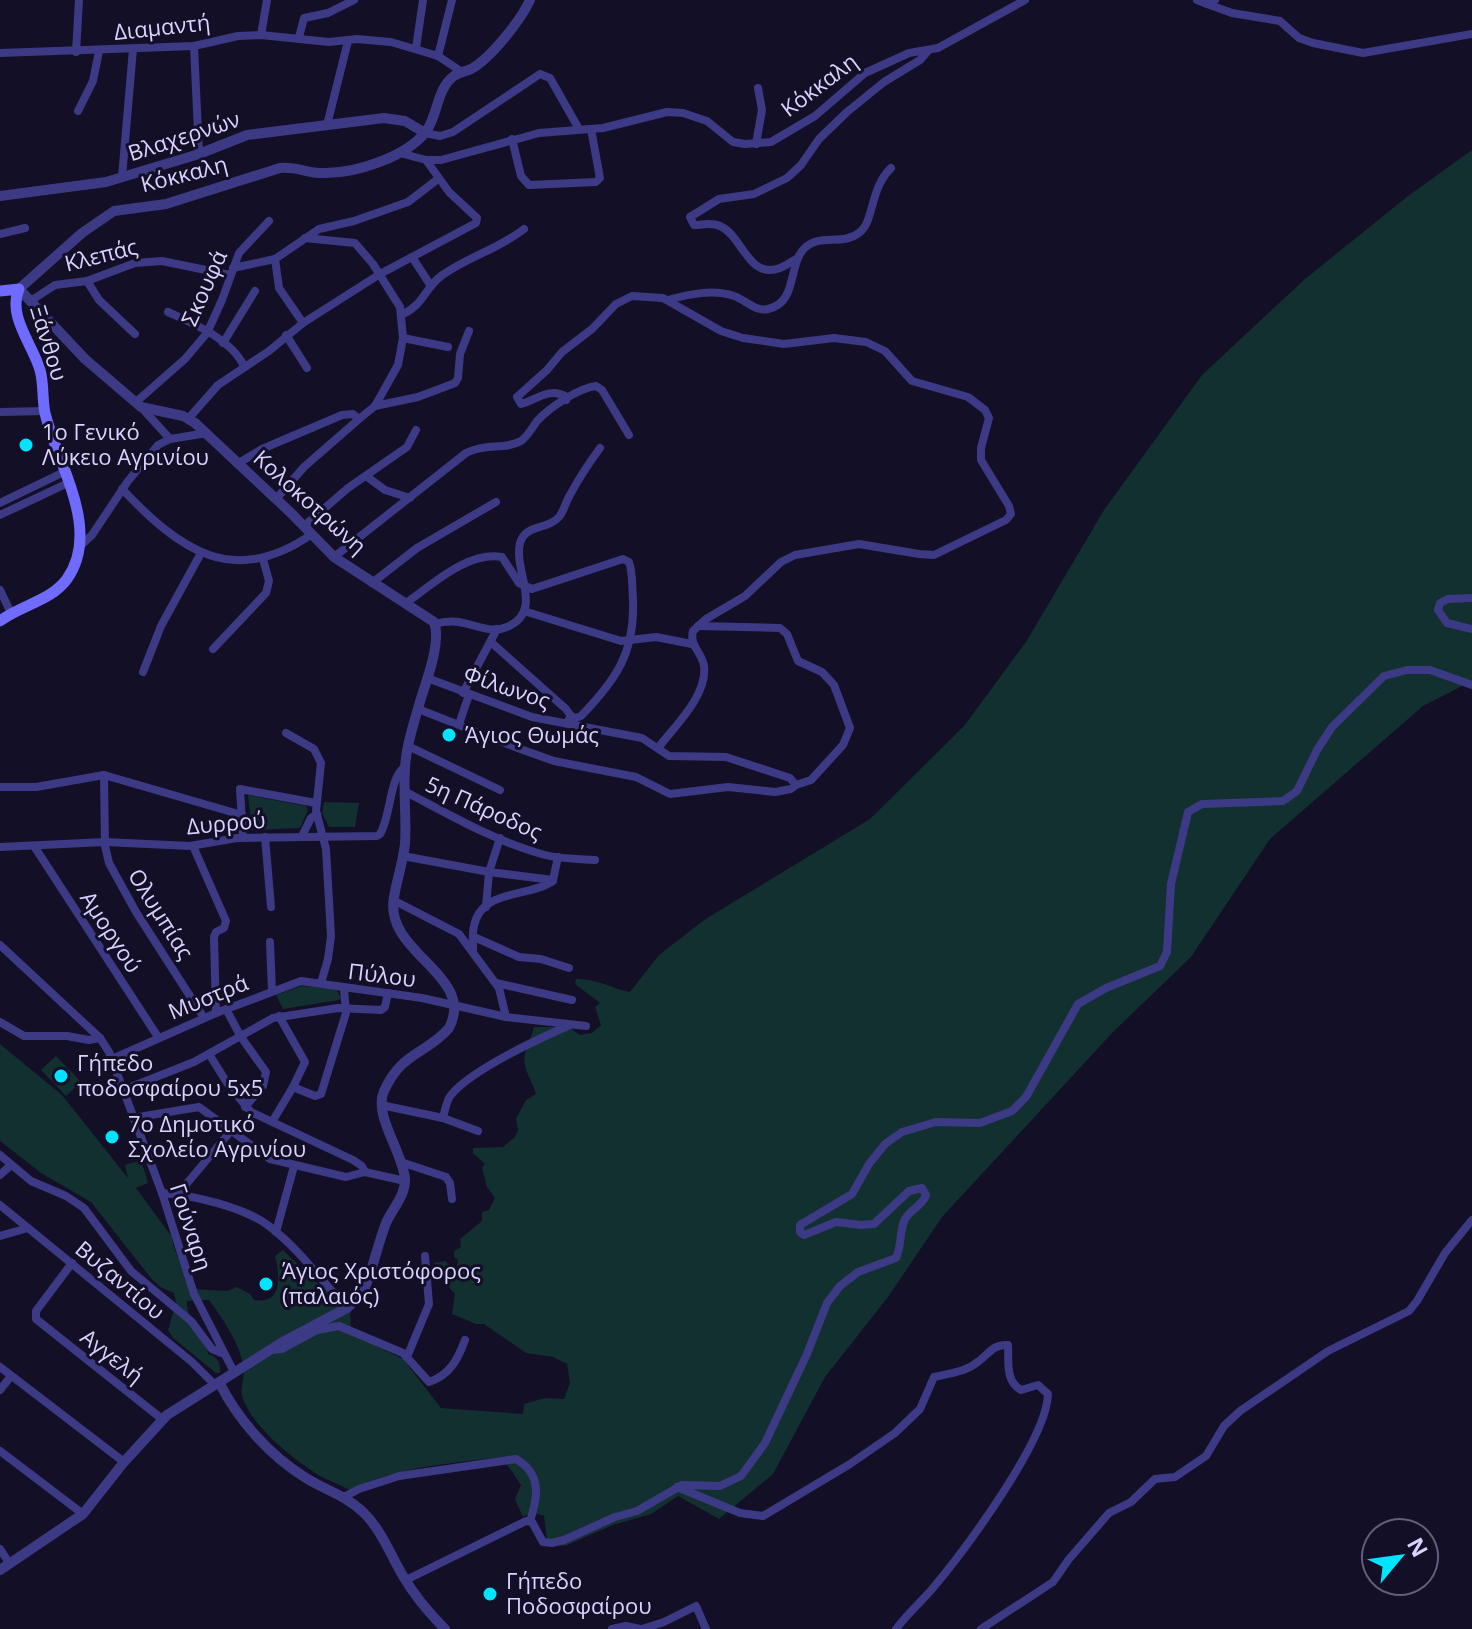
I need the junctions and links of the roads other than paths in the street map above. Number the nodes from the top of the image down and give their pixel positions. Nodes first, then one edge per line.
1 (79, 0) edge
2 (267, 0) edge
3 (354, 0) edge
4 (423, 0) edge
5 (452, 0) edge
6 (530, 0) edge
7 (1025, 0) edge
8 (1197, 0) edge
9 (1211, 2) edge
10 (1472, 34) edge
11 (261, 35) junction
12 (299, 37) junction
13 (348, 41) junction
14 (194, 46) junction
15 (416, 48) junction
16 (133, 49) junction
17 (99, 51) junction
18 (76, 52) junction
19 (927, 52) junction
20 (0, 53) edge
21 (438, 56) junction
22 (462, 72) junction
23 (758, 88) dead end
24 (78, 111) dead end
25 (327, 125) junction
26 (579, 129) junction
27 (591, 129) junction
28 (425, 133) junction
29 (512, 139) junction
30 (756, 144) junction
31 (400, 153) junction
32 (199, 154) junction
33 (426, 160) junction
34 (891, 168) dead end
35 (122, 177) junction
36 (438, 179) junction
37 (0, 196) edge
38 (269, 221) dead end
39 (25, 228) dead end
40 (524, 229) dead end
41 (0, 234) edge
42 (305, 238) junction
43 (412, 257) junction
44 (798, 258) junction
45 (275, 259) junction
46 (232, 272) junction
47 (380, 274) junction
48 (87, 281) junction
49 (431, 286) junction
50 (19, 289) junction
51 (0, 291) edge
52 (255, 291) dead end
53 (32, 300) junction
54 (668, 300) junction
55 (168, 312) dead end
56 (401, 315) junction
57 (303, 323) junction
58 (469, 331) dead end
59 (207, 333) junction
60 (135, 334) dead end
61 (286, 335) junction
62 (403, 338) junction
63 (223, 343) junction
64 (448, 347) dead end
65 (244, 366) junction
66 (307, 368) dead end
67 (566, 400) junction
68 (139, 404) junction
69 (375, 406) junction
70 (45, 411) junction
71 (0, 412) edge
72 (188, 419) junction
73 (359, 419) junction
74 (416, 430) dead end
75 (207, 433) junction
76 (629, 435) dead end
77 (170, 439) junction
78 (600, 448) dead end
79 (237, 464) junction
80 (366, 476) junction
81 (66, 477) junction
82 (122, 489) junction
83 (11, 497) junction
84 (410, 498) junction
85 (276, 499) junction
86 (496, 502) dead end
87 (0, 503) edge
88 (15, 507) junction
89 (0, 515) edge
90 (308, 530) junction
91 (79, 547) junction
92 (201, 553) junction
93 (334, 557) junction
94 (263, 559) junction
95 (372, 583) junction
96 (525, 588) junction
97 (0, 590) edge
98 (1472, 598) edge
99 (406, 603) junction
100 (524, 611) junction
101 (11, 613) junction
102 (0, 621) edge
103 (435, 624) junction
104 (697, 626) junction
105 (497, 629) junction
106 (1472, 629) edge
107 (632, 640) junction
108 (492, 643) junction
109 (692, 644) junction
110 (213, 649) dead end
111 (143, 672) dead end
112 (427, 678) junction
113 (1472, 685) edge
114 (466, 694) junction
115 (418, 709) junction
116 (571, 716) junction
117 (459, 724) junction
118 (566, 724) junction
119 (286, 733) dead end
120 (408, 746) junction
121 (658, 748) junction
122 (405, 767) junction
123 (104, 775) junction
124 (0, 787) edge
125 (794, 787) junction
126 (500, 790) dead end
127 (406, 792) junction
128 (316, 803) junction
129 (317, 814) junction
130 (242, 815) junction
131 (302, 836) junction
132 (322, 836) junction
133 (265, 837) junction
134 (243, 838) junction
135 (500, 838) junction
136 (105, 842) junction
137 (34, 846) junction
138 (193, 846) junction
139 (0, 847) edge
140 (403, 856) junction
141 (558, 857) junction
142 (595, 860) dead end
143 (489, 872) junction
144 (553, 880) junction
145 (393, 900) junction
146 (271, 907) dead end
147 (486, 907) junction
148 (474, 937) junction
149 (270, 942) dead end
150 (0, 945) edge
151 (473, 951) junction
152 (569, 968) dead end
153 (321, 983) junction
154 (496, 983) junction
155 (344, 989) junction
156 (272, 991) junction
157 (388, 993) junction
158 (572, 1000) dead end
159 (454, 1006) junction
160 (346, 1008) junction
161 (221, 1011) junction
162 (279, 1016) junction
163 (506, 1017) junction
164 (204, 1018) junction
165 (82, 1021) junction
166 (0, 1022) edge
167 (571, 1025) junction
168 (586, 1026) dead end
169 (67, 1036) junction
170 (158, 1037) junction
171 (241, 1037) junction
172 (100, 1038) junction
173 (209, 1054) junction
174 (112, 1059) junction
175 (293, 1087) junction
176 (123, 1090) junction
177 (381, 1105) junction
178 (245, 1107) junction
179 (133, 1118) junction
180 (443, 1118) junction
181 (272, 1122) junction
182 (478, 1131) dead end
183 (230, 1132) junction
184 (0, 1155) edge
185 (401, 1162) junction
186 (11, 1165) junction
187 (294, 1166) junction
188 (365, 1172) junction
189 (0, 1175) edge
190 (405, 1181) junction
191 (162, 1193) junction
192 (178, 1194) junction
193 (452, 1199) dead end
194 (0, 1205) edge
195 (1472, 1220) edge
196 (28, 1228) junction
197 (276, 1232) junction
198 (0, 1236) edge
199 (425, 1256) dead end
200 (72, 1263) junction
201 (347, 1308) junction
202 (465, 1340) dead end
203 (270, 1350) junction
204 (224, 1354) junction
205 (407, 1357) junction
206 (0, 1367) edge
207 (234, 1372) junction
208 (11, 1376) junction
209 (217, 1384) junction
210 (0, 1390) edge
211 (162, 1419) junction
212 (0, 1451) edge
213 (124, 1462) junction
214 (676, 1487) junction
215 (344, 1497) junction
216 (83, 1514) junction
217 (530, 1521) junction
218 (0, 1549) edge
219 (5, 1566) edge
220 (406, 1580) junction
221 (445, 1629) edge
222 (612, 1629) edge
223 (641, 1629) edge
224 (706, 1629) edge
225 (896, 1629) edge
226 (981, 1629) edge

1 - 18 street
2 - 11 street
3 - 12 street
4 - 15 street
5 - 21 street
6 - 22 street, Κόκκαλη
7 - 19 street, Κόκκαλη
8 - 9 street
9 - 10 street
11 - 12 street, Διαμαντή
11 - 14 street, Διαμαντή
12 - 13 street, Διαμαντή
13 - 15 street, Διαμαντή
13 - 25 street
14 - 16 street, Διαμαντή
14 - 32 street
15 - 21 street, Διαμαντή
16 - 17 street, Διαμαντή
16 - 35 street
17 - 18 street, Διαμαντή
17 - 24 street
18 - 20 street, Διαμαντή
19 - 30 street, Κόκκαλη
19 - 44 street
21 - 22 street, Διαμαντή
22 - 28 street, Κόκκαλη
23 - 30 street
25 - 28 street, Βλαχερνών
25 - 32 street, Βλαχερνών
26 - 27 street
26 - 28 street
26 - 29 street
27 - 29 street
27 - 30 street
28 - 31 street, Κόκκαλη
29 - 33 street
31 - 33 street
31 - 50 street, Κόκκαλη
32 - 35 street, Βλαχερνών
33 - 36 street
34 - 44 street
35 - 37 street, Βλαχερνών
36 - 42 street
36 - 43 street
38 - 46 street, Σκουφά
39 - 41 street
40 - 49 street
42 - 45 street
42 - 47 street
43 - 47 street
43 - 49 street
44 - 54 street
45 - 46 street
45 - 57 street
46 - 48 street, Κλεπάς
46 - 59 street, Σκουφά
47 - 56 street
47 - 57 street
48 - 53 street, Κλεπάς
48 - 60 street
49 - 56 street
50 - 51 main road
50 - 53 street, Κολοκοτρώνη
50 - 70 main road, Ξάνθου
52 - 63 street
53 - 68 street, Κολοκοτρώνη
54 - 67 street
54 - 104 street
55 - 59 street
56 - 62 street
57 - 61 street
58 - 69 street
59 - 63 street
59 - 68 street, Σκουφά
61 - 65 street
61 - 66 street
62 - 64 street
62 - 69 street
63 - 65 street
65 - 72 street
67 - 76 street
67 - 84 street
68 - 72 street, Κολοκοτρώνη
68 - 77 street
69 - 73 street
70 - 71 street
70 - 81 main road, Ξάνθου
72 - 75 street, Κολοκοτρώνη
73 - 79 street
73 - 85 street
74 - 80 street
75 - 77 street
75 - 79 street, Κολοκοτρώνη
77 - 82 street
78 - 96 street
79 - 85 street, Κολοκοτρώνη
80 - 84 street
80 - 90 street
81 - 83 street
81 - 88 street
81 - 91 main road, Ξάνθου
82 - 91 street
82 - 92 street
83 - 87 street
83 - 88 street
84 - 93 street
85 - 90 street, Κολοκοτρώνη
86 - 95 street
88 - 89 street
90 - 93 street, Κολοκοτρώνη
90 - 94 street
91 - 101 main road
92 - 94 street
92 - 111 street
93 - 95 street, Κολοκοτρώνη
94 - 110 street
95 - 99 street, Κολοκοτρώνη
96 - 99 street
96 - 100 street
96 - 107 street
97 - 101 street
98 - 106 street
99 - 103 street, Κολοκοτρώνη
100 - 105 street
100 - 107 street
101 - 102 main road
103 - 105 street
103 - 112 street
104 - 109 street
104 - 125 street
105 - 108 street
107 - 109 street
107 - 116 street
108 - 114 street
108 - 116 street
109 - 121 street
112 - 114 street, Φίλωνος
112 - 115 street
113 - 214 street
114 - 117 street
114 - 118 street, Φίλωνος
115 - 117 street
115 - 120 street
116 - 118 street
117 - 125 street
118 - 121 street, Φίλωνος
119 - 128 street, Πύλου
120 - 122 street
120 - 126 street
121 - 125 street, Φίλωνος
122 - 127 street
122 - 132 street, Δυρρού
123 - 124 street
123 - 130 street
123 - 136 street, Ολυμπίας
127 - 135 street, 5η Πάροδος
127 - 140 street
128 - 129 street, Πύλου
128 - 130 street
129 - 131 street
129 - 132 street, Πύλου
130 - 134 street
131 - 132 street, Δυρρού
131 - 133 street, Δυρρού
132 - 153 street, Πύλου
133 - 134 street, Δυρρού
133 - 146 street
134 - 138 street, Δυρρού
135 - 141 street, 5η Πάροδος
135 - 143 street
136 - 137 street, Δυρρού
136 - 138 street, Δυρρού
136 - 164 street, Ολυμπίας
137 - 139 street, Δυρρού
137 - 170 street, Αμοργού
138 - 161 street
140 - 143 street
140 - 145 street
141 - 142 street, 5η Πάροδος
141 - 144 street
143 - 144 street
143 - 147 street
144 - 147 street
145 - 151 street
145 - 159 street
147 - 148 street
148 - 151 street
148 - 152 street
149 - 156 street
150 - 165 street, Γούναρη
151 - 154 street
153 - 155 street, Πύλου
153 - 156 street, Μυστρά
154 - 158 street
154 - 163 street
155 - 157 street, Πύλου
155 - 160 street
156 - 161 street, Μυστρά
157 - 159 street, Πύλου
157 - 160 street
159 - 163 street, Πύλου
159 - 177 street
160 - 162 street
160 - 175 street
161 - 164 street, Μυστρά
161 - 171 street
162 - 171 street
162 - 175 street
163 - 167 street, Πύλου
164 - 170 street, Μυστρά
165 - 169 street
165 - 172 street, Γούναρη
166 - 169 street
167 - 168 street, Πύλου
167 - 180 street
169 - 172 street
170 - 174 street, Μυστρά
171 - 173 street
171 - 178 street
172 - 174 street, Γούναρη
173 - 176 street
173 - 178 street
174 - 176 street, Γούναρη
175 - 181 street
176 - 179 street, Γούναρη
177 - 180 street
177 - 185 street
178 - 181 street
179 - 183 street
179 - 191 street, Γούναρη
180 - 182 street
181 - 188 street
183 - 187 street
183 - 192 street
184 - 186 street
185 - 190 street
185 - 193 street
186 - 189 street
186 - 204 street
187 - 188 street
187 - 197 street
188 - 190 street
190 - 201 street
191 - 192 street
191 - 204 street, Γούναρη
192 - 197 street
194 - 196 street, Βυζαντίου
195 - 226 street
196 - 198 street
196 - 200 street, Βυζαντίου
197 - 201 street
199 - 205 street
200 - 209 street, Βυζαντίου
200 - 211 street, Αγγελή
201 - 203 street
202 - 205 street
203 - 205 street
203 - 207 street
204 - 207 street, Γούναρη
206 - 208 street
207 - 209 street
208 - 210 street
208 - 213 street
209 - 211 street
209 - 215 street
211 - 213 street
212 - 216 street
213 - 216 street
214 - 217 street
214 - 225 street
215 - 217 street
215 - 220 street
216 - 219 street
217 - 220 street
218 - 219 street
220 - 221 street
222 - 223 street
223 - 224 street

